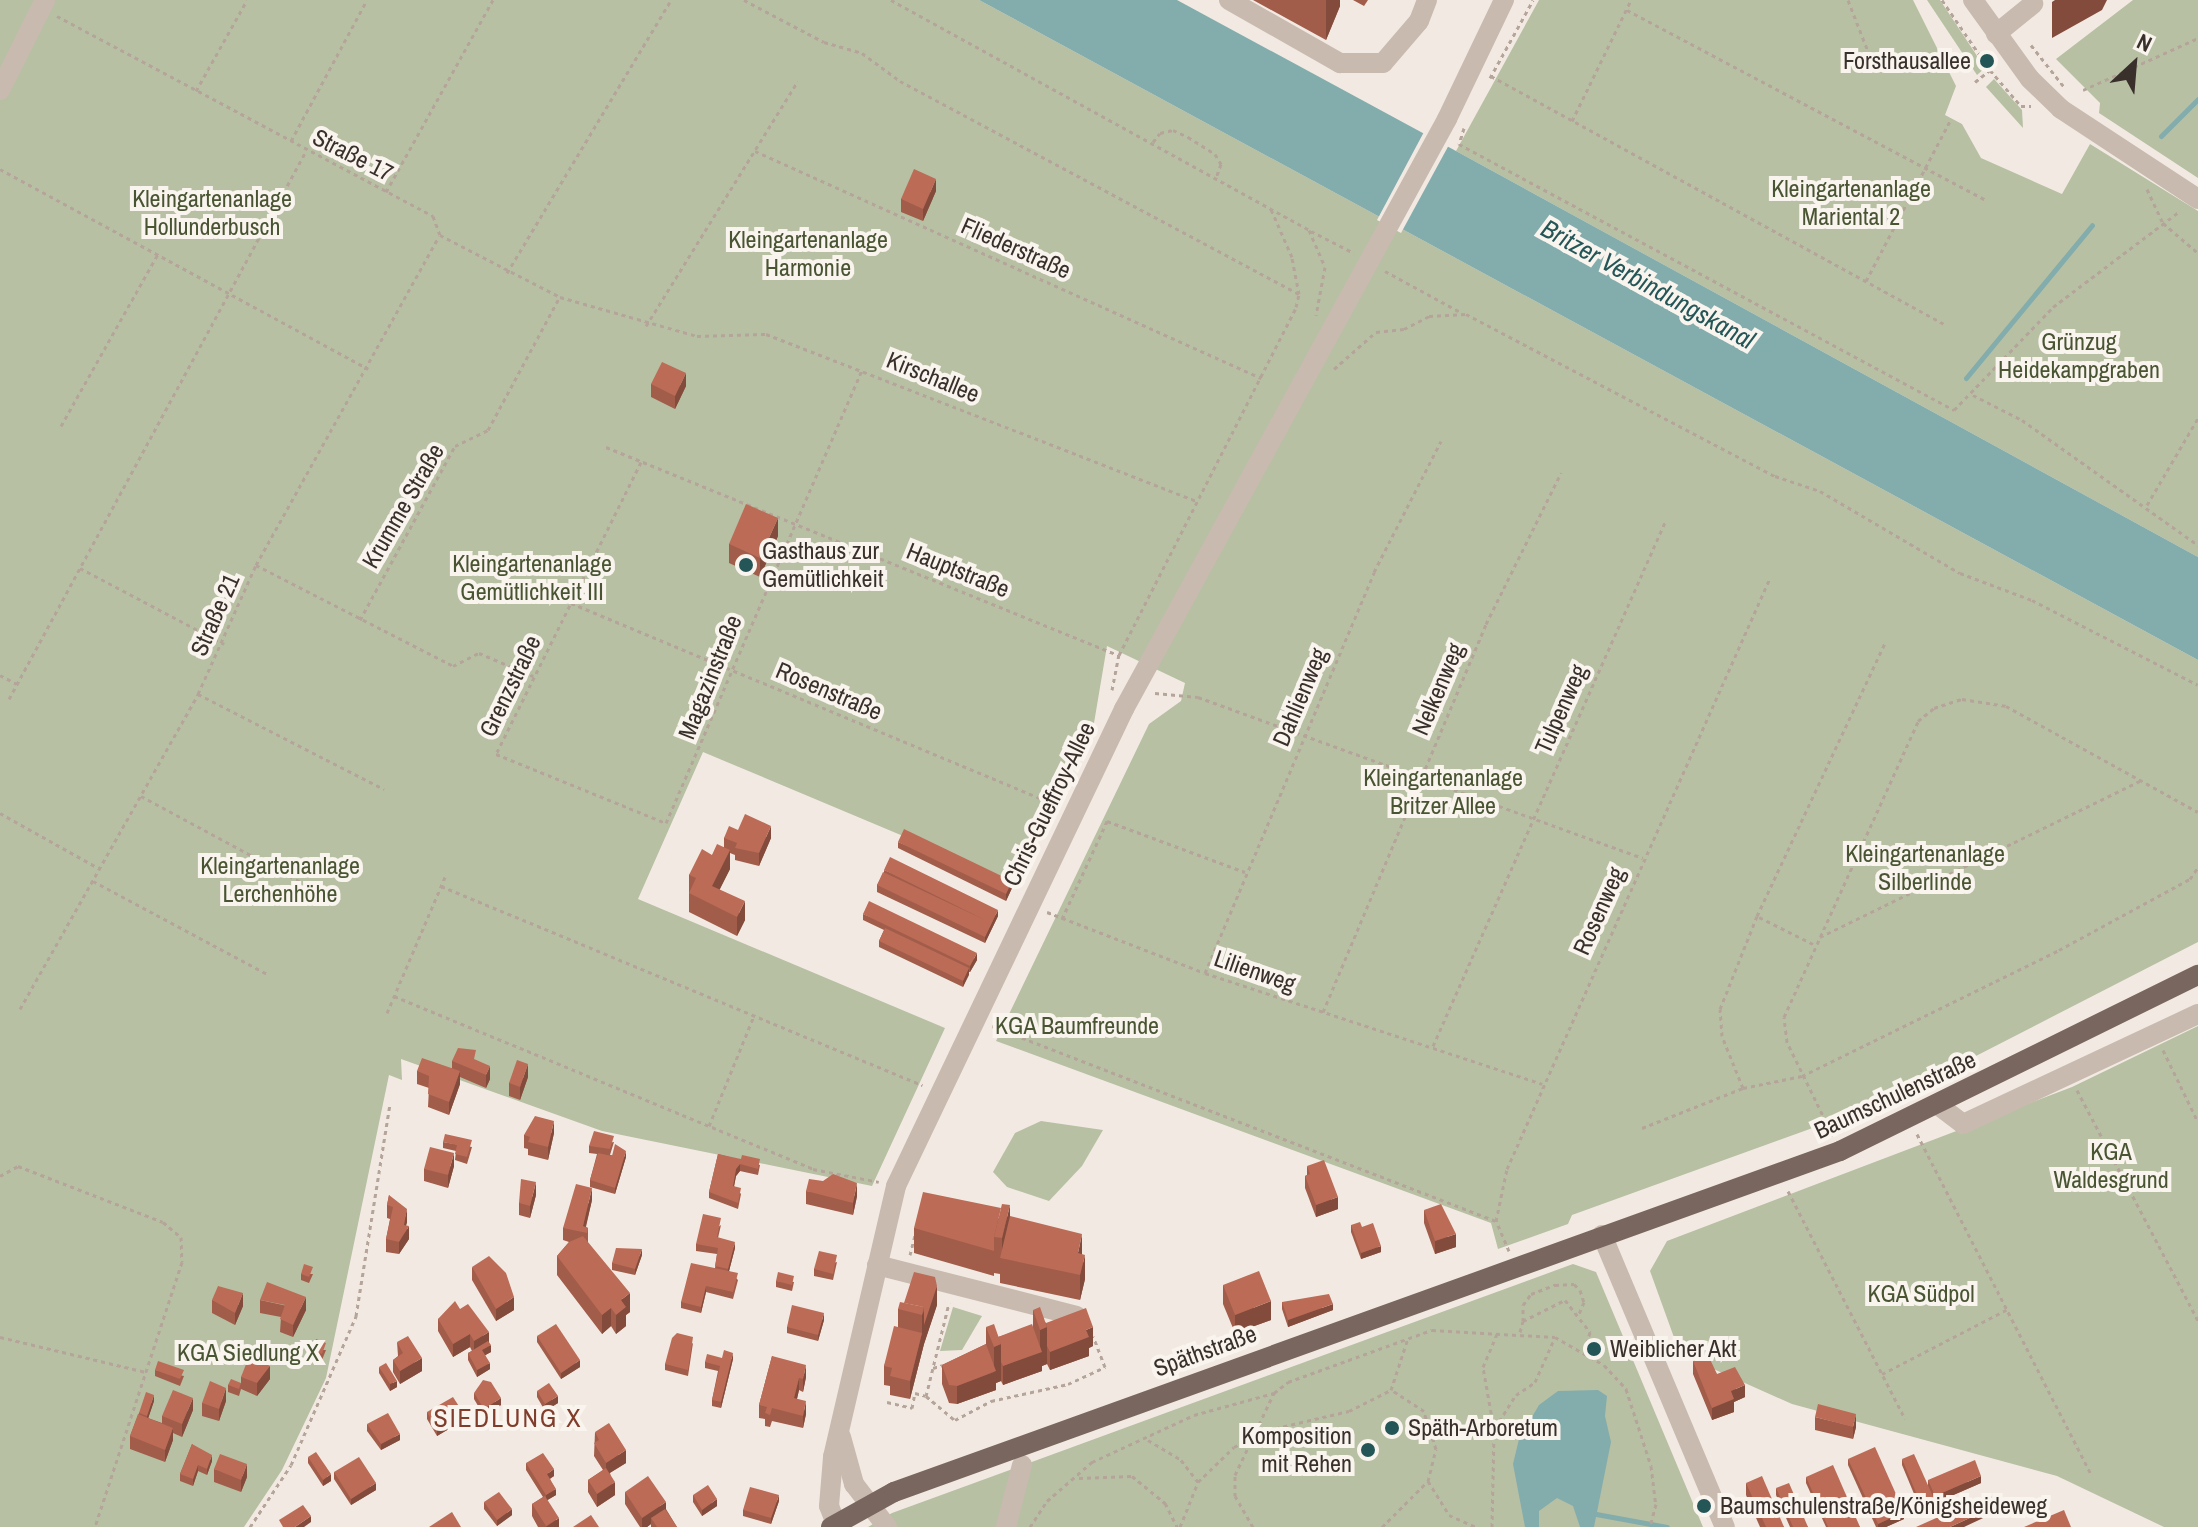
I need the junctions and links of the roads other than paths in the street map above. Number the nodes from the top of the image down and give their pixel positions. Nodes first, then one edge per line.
1 (1229, 0) edge
2 (1427, 0) edge
3 (1504, 0) edge
4 (1973, 0) edge
5 (43, 4) edge
6 (2033, 4) dead end
7 (2004, 28) junction
8 (0, 90) edge
9 (2197, 198) edge
10 (2198, 975) edge
11 (2198, 1014) edge
12 (1938, 1105) junction
13 (1602, 1235) junction
14 (877, 1265) junction
15 (1077, 1316) edge
16 (841, 1433) junction
17 (1014, 1462) junction
18 (867, 1504) junction
19 (834, 1525) edge
20 (887, 1527) edge
21 (1006, 1527) edge
22 (1725, 1527) edge

1 - 2 street
3 - 14 street, Chris-Gueffroy-Allee
4 - 7 street
5 - 8 street
6 - 7 street
7 - 9 street
10 - 12 main road, Baumschulenstraße
11 - 12 street
12 - 13 main road, Baumschulenstraße
13 - 17 main road, Späthstraße
13 - 22 street
14 - 15 street
14 - 16 street, Chris-Gueffroy-Allee
16 - 18 street, Chris-Gueffroy-Allee
16 - 19 street, Chris-Gueffroy-Allee
17 - 18 main road, Späthstraße
17 - 21 street
18 - 19 main road, Späthstraße
18 - 20 street, Chris-Gueffroy-Allee

